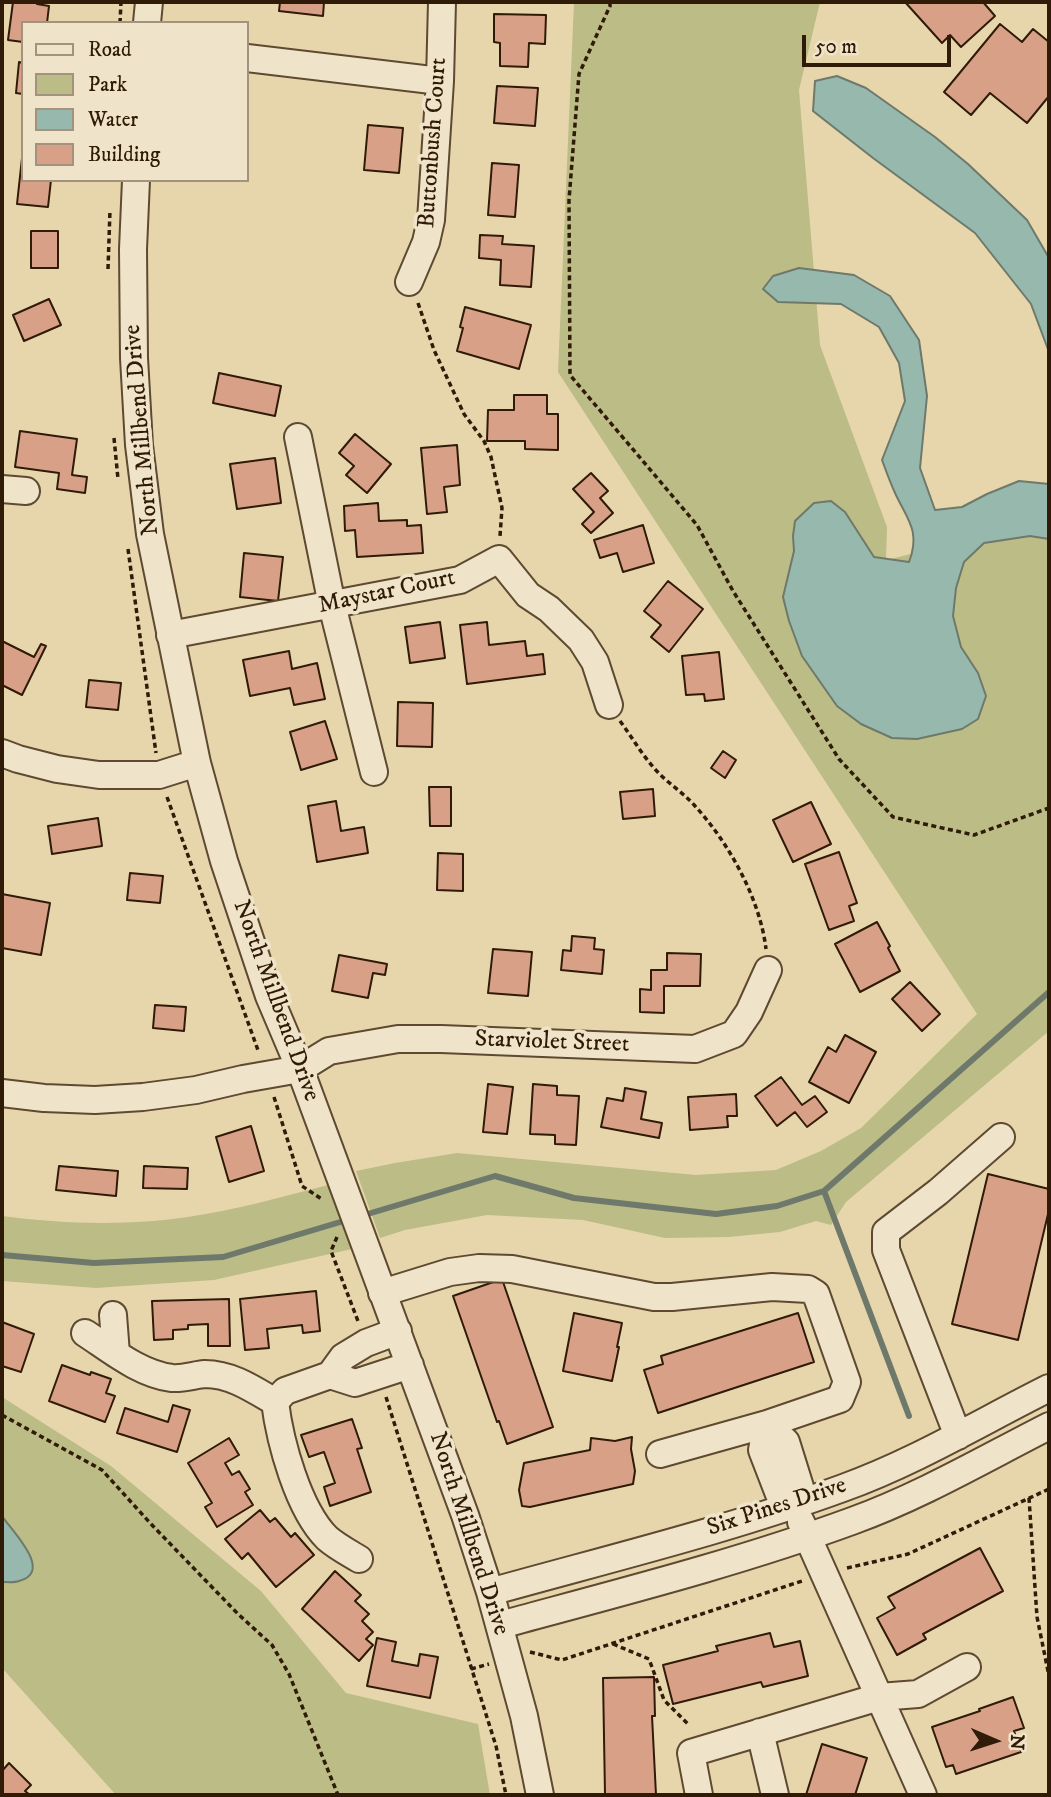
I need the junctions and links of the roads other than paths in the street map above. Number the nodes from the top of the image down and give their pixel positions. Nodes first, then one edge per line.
1 (149, 2) edge
2 (442, 2) edge
3 (147, 21) edge
4 (248, 58) edge
5 (440, 80) junction
6 (136, 182) edge
7 (409, 282) road end
8 (298, 437) dead end
9 (332, 605) junction
10 (170, 635) junction
11 (609, 705) road end
12 (4, 762) edge
13 (197, 763) junction
14 (374, 772) dead end
15 (768, 970) road end
16 (300, 1069) junction
17 (2, 1093) edge
18 (1001, 1137) dead end
19 (382, 1293) junction
20 (113, 1315) dead end
21 (398, 1331) junction
22 (85, 1333) dead end
23 (116, 1353) junction
24 (410, 1365) junction
25 (330, 1375) junction
26 (1049, 1388) edge
27 (275, 1402) junction
28 (767, 1424) junction
29 (1049, 1426) edge
30 (958, 1436) junction
31 (660, 1454) dead end
32 (793, 1501) junction
33 (806, 1537) junction
34 (359, 1559) dead end
35 (490, 1592) junction
36 (500, 1625) junction
37 (967, 1667) dead end
38 (879, 1697) junction
39 (760, 1732) junction
40 (540, 1795) edge
41 (699, 1795) edge
42 (775, 1795) edge
43 (923, 1795) edge

1 - 3 street
2 - 5 street, Buttonbush Court
4 - 5 street
5 - 7 street, Buttonbush Court
6 - 10 street, North Millbend Drive
8 - 9 street
9 - 10 street, Maystar Court
9 - 11 street, Maystar Court
9 - 14 street
10 - 13 street, North Millbend Drive
12 - 13 street
13 - 16 street, North Millbend Drive
15 - 16 street, Starviolet Street
16 - 17 street
16 - 19 street, North Millbend Drive
18 - 30 street
19 - 21 street, North Millbend Drive
19 - 28 street
20 - 23 street
21 - 24 street, North Millbend Drive
21 - 25 street
22 - 23 street
23 - 27 street
24 - 25 street
24 - 35 street, North Millbend Drive
25 - 27 street
26 - 30 street, Six Pines Drive
27 - 34 street
28 - 31 street
28 - 32 street
29 - 33 street, Six Pines Drive
30 - 32 street, Six Pines Drive
32 - 33 street
32 - 35 street, Six Pines Drive
33 - 36 street, Six Pines Drive
33 - 38 street
35 - 36 street, North Millbend Drive
36 - 40 street, North Millbend Drive
37 - 38 street
38 - 39 street
38 - 43 street
39 - 41 street
39 - 42 street

